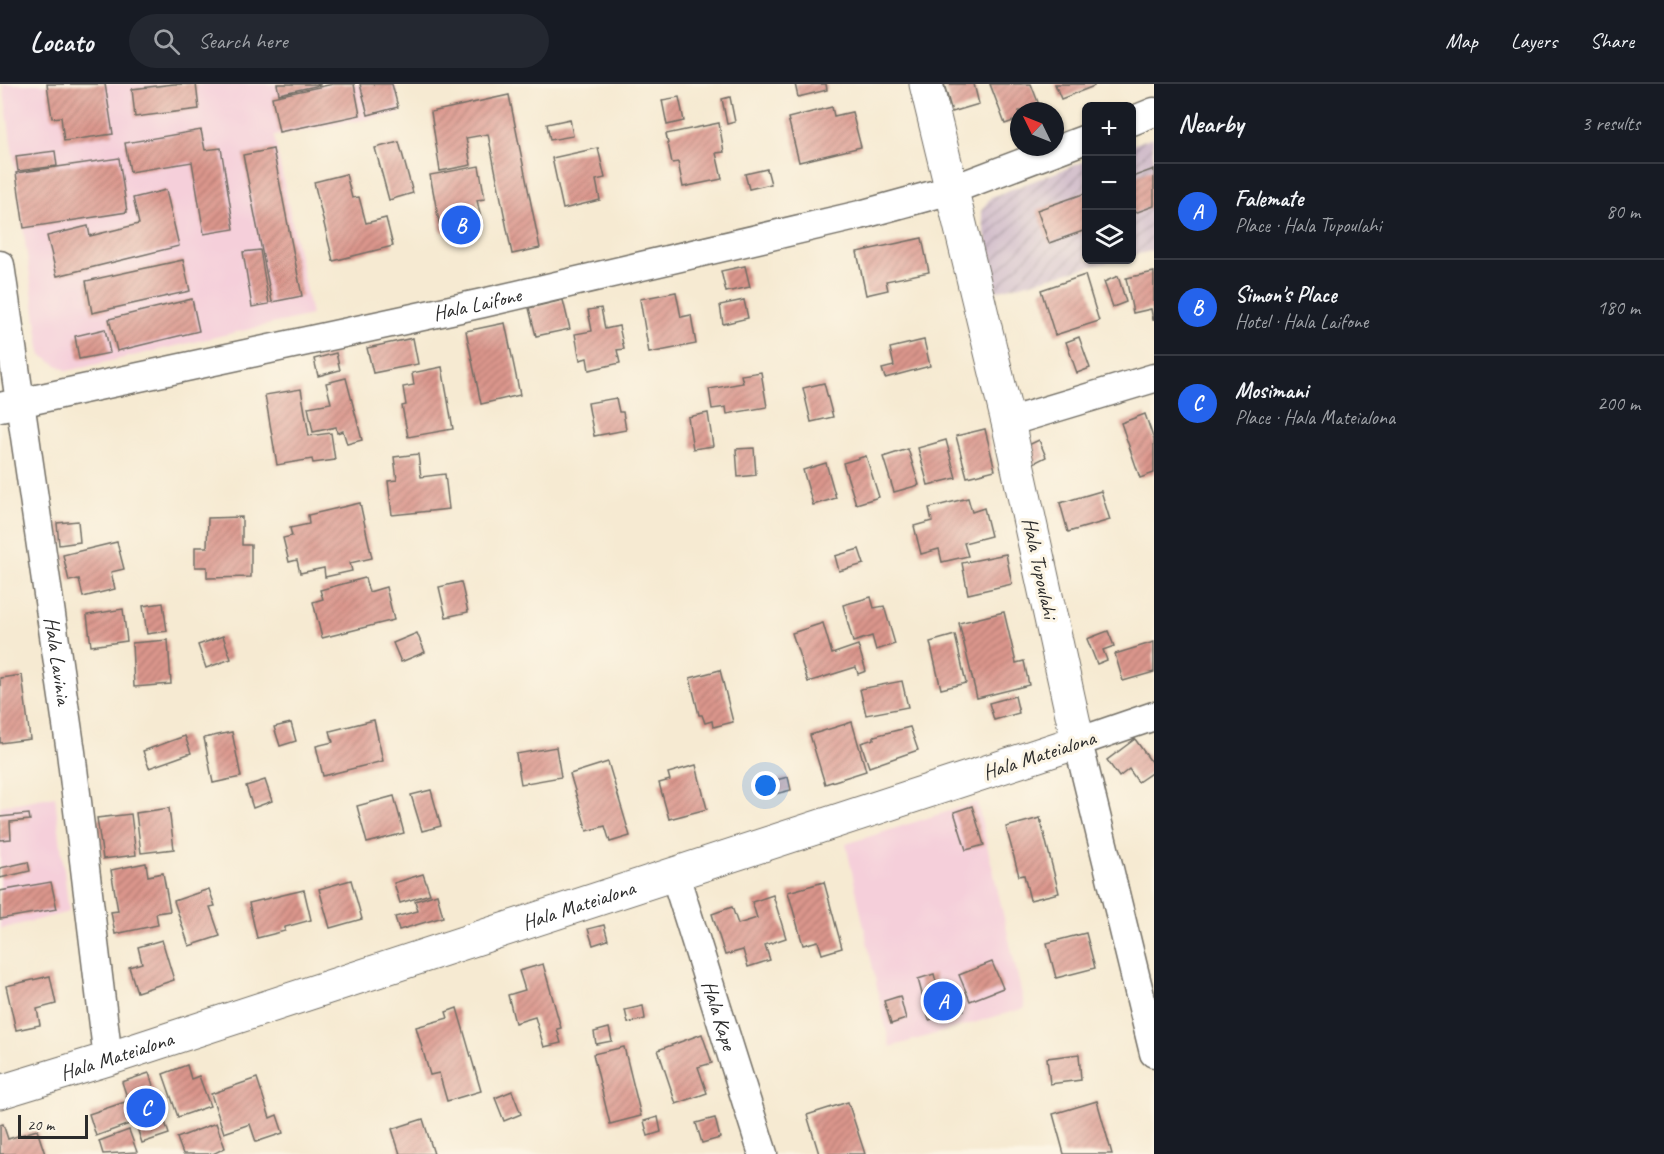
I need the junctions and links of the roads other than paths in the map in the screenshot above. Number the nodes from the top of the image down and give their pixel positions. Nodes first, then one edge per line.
1 (926, 84) edge
2 (1154, 112) edge
3 (1136, 119) edge
4 (1082, 141) edge
5 (951, 190) junction
6 (0, 265) edge
7 (1154, 378) edge
8 (10, 405) edge
9 (1008, 422) junction
10 (1154, 716) edge
11 (1078, 742) junction
12 (675, 875) junction
13 (1152, 1037) edge
14 (108, 1059) junction
15 (0, 1092) edge
16 (763, 1154) edge

1 - 5 main road, Hala Tupoulahi
2 - 3 street
4 - 5 street, Hala Laifone
5 - 8 street, Hala Laifone
5 - 9 main road, Hala Tupoulahi
6 - 8 street, Hala Lavinia
7 - 9 street
8 - 14 street, Hala Lavinia
9 - 11 main road, Hala Tupoulahi
10 - 11 street, Hala Mateialona
11 - 12 main road, Hala Mateialona
11 - 13 street, Hala Tupoulahi
12 - 14 main road, Hala Mateialona
12 - 16 street, Hala Kape
14 - 15 main road, Hala Mateialona

